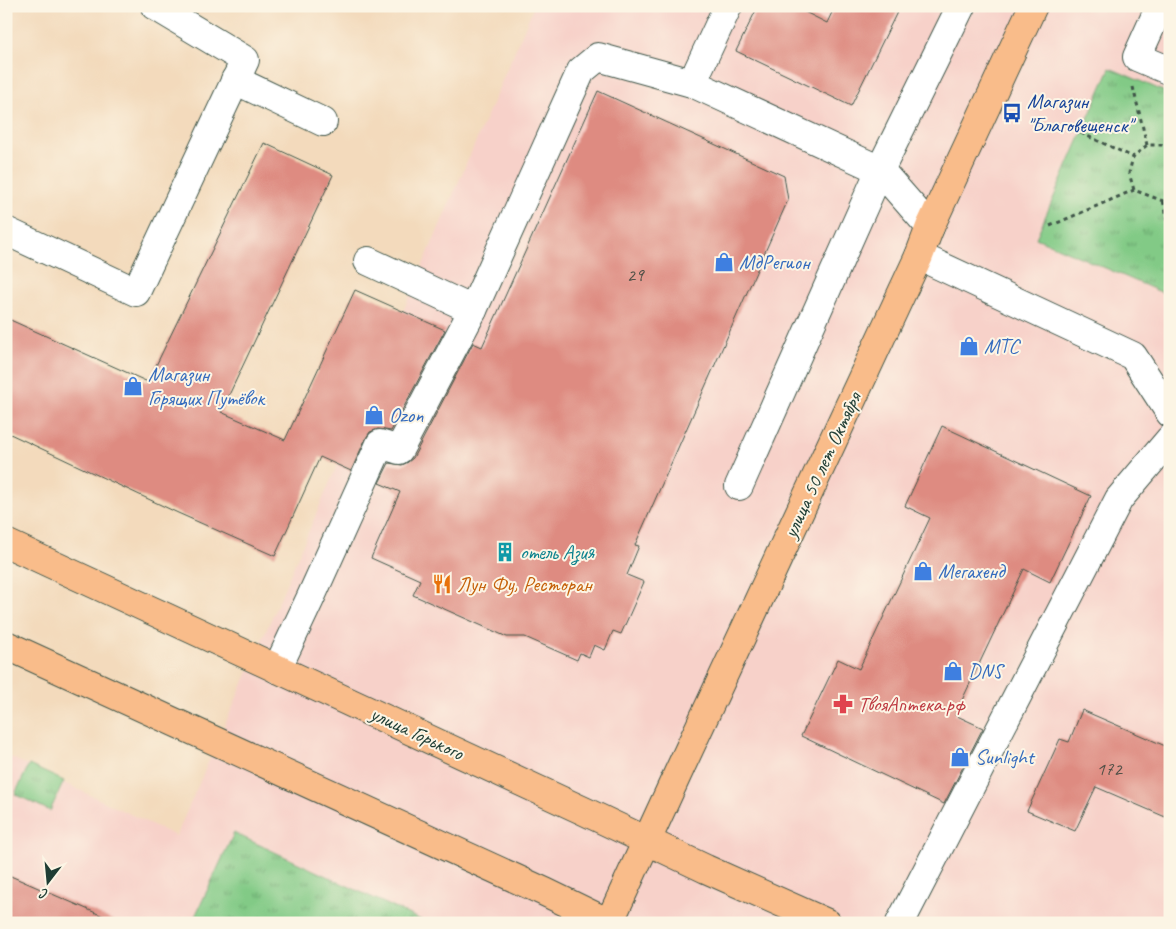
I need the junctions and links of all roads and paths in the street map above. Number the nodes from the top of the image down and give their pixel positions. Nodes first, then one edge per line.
1 (156, 6) edge
2 (728, 6) edge
3 (961, 6) edge
4 (1033, 6) edge
5 (1160, 6) edge
6 (1170, 71) edge
7 (235, 80) junction
8 (1131, 81) dead end
9 (692, 83) junction
10 (323, 122) dead end
11 (1081, 133) dead end
12 (1147, 145) junction
13 (1170, 148) edge
14 (1133, 157) junction
15 (880, 170) junction
16 (1134, 190) junction
17 (1163, 201) junction
18 (1170, 201) edge
19 (1050, 226) dead end
20 (930, 227) junction
21 (1170, 227) edge
22 (6, 231) edge
23 (919, 256) junction
24 (368, 261) dead end
25 (472, 310) junction
26 (1170, 413) edge
27 (1170, 439) edge
28 (739, 486) dead end
29 (6, 543) edge
30 (6, 645) edge
31 (277, 669) junction
32 (646, 841) junction
33 (609, 923) edge
34 (827, 923) edge
35 (900, 923) edge

1 - 7 lane
2 - 9 lane
3 - 15 lane
4 - 20 main road, улица 50 лет Октября
5 - 6 lane
7 - 10 lane
7 - 22 lane
8 - 12 path
9 - 15 lane
9 - 25 lane
11 - 14 path
12 - 13 path
12 - 14 path
14 - 16 path
15 - 20 lane
15 - 28 lane
16 - 17 path
16 - 19 path
17 - 18 path
17 - 21 path
20 - 23 main road, улица 50 лет Октября
23 - 26 lane
23 - 32 main road, улица 50 лет Октября
24 - 25 lane
25 - 31 lane
27 - 35 lane
29 - 31 main road, улица Горького
30 - 33 main road
31 - 32 main road, улица Горького
32 - 33 main road, улица 50 лет Октября
32 - 34 main road, улица Горького

